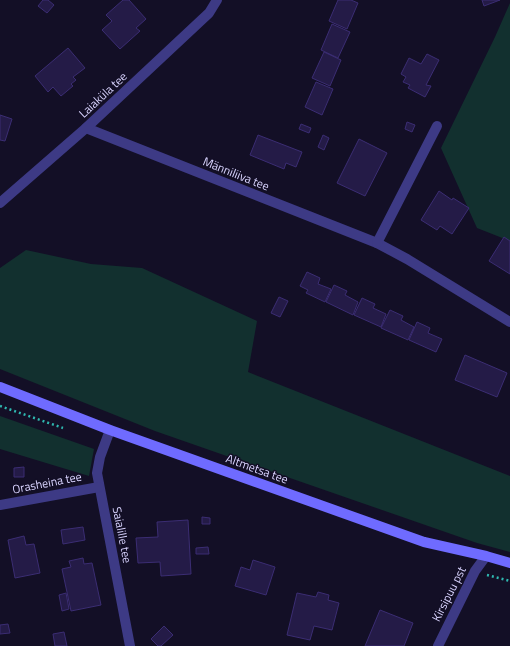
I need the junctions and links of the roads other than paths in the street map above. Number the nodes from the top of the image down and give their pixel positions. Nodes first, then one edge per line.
1 (218, 0) edge
2 (437, 126) dead end
3 (86, 128) junction
4 (0, 203) edge
5 (377, 243) junction
6 (510, 322) edge
7 (0, 387) edge
8 (110, 430) junction
9 (99, 487) junction
10 (0, 505) edge
11 (486, 556) junction
12 (510, 563) edge
13 (130, 646) edge
14 (438, 646) edge

1 - 3 street, Laiaküla tee
2 - 5 street
3 - 4 street, Laiaküla tee
3 - 5 street, Männiliiva tee
5 - 6 street, Männiliiva tee
7 - 8 street, Altmetsa tee
8 - 9 street, Saialille tee
8 - 11 street, Altmetsa tee
9 - 10 street, Orasheina tee
9 - 13 street, Saialille tee
11 - 12 street, Altmetsa tee
11 - 14 street, Kirsipuu pst

